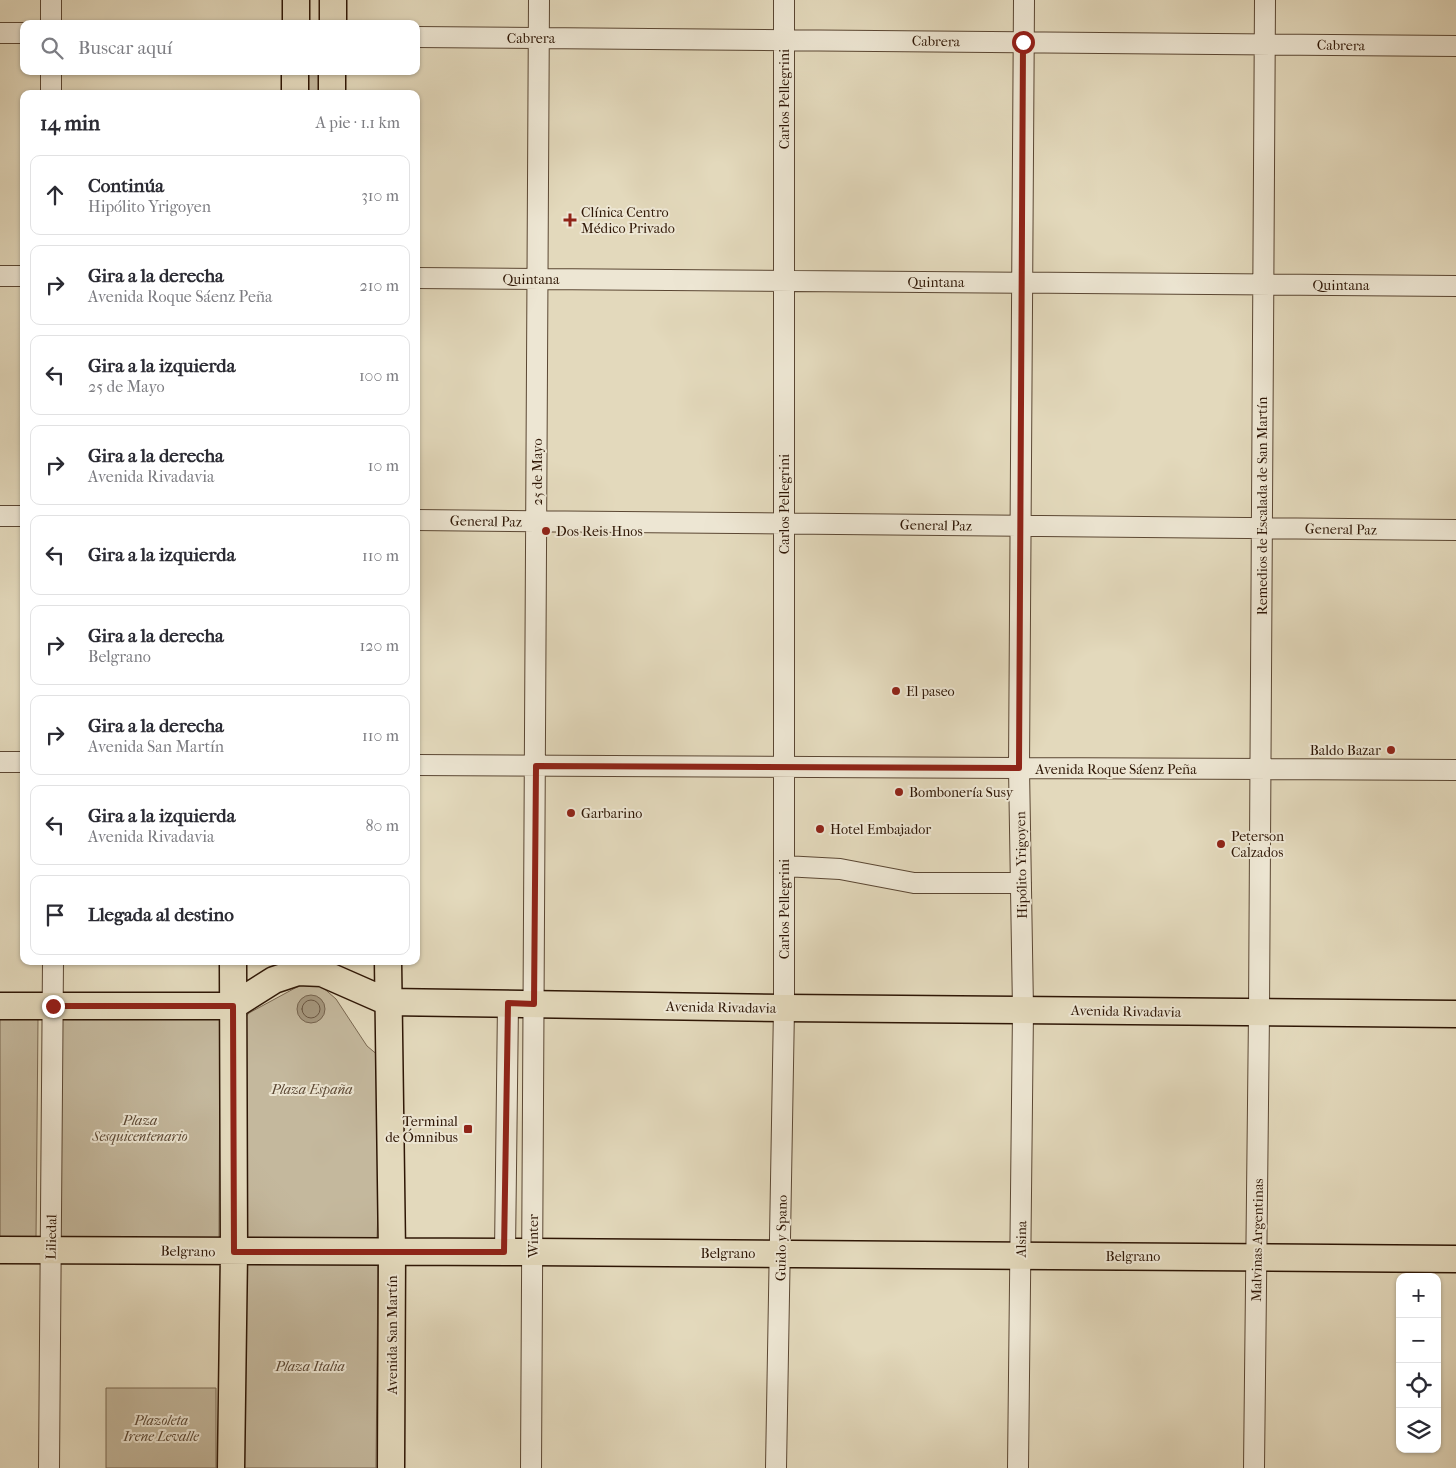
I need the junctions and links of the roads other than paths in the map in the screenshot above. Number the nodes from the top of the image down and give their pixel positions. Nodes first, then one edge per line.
1 (51, 0) edge
2 (296, 0) edge
3 (333, 0) edge
4 (539, 0) edge
5 (784, 0) edge
6 (1024, 0) edge
7 (1265, 0) edge
8 (51, 20) edge
9 (296, 20) edge
10 (333, 20) edge
11 (0, 33) edge
12 (20, 33) edge
13 (420, 37) edge
14 (539, 38) junction
15 (784, 40) junction
16 (1023, 42) junction
17 (1265, 44) junction
18 (1456, 46) edge
19 (51, 75) edge
20 (295, 75) edge
21 (332, 75) edge
22 (51, 90) edge
23 (295, 90) edge
24 (332, 90) edge
25 (0, 276) edge
26 (20, 276) edge
27 (420, 278) edge
28 (538, 280) junction
29 (784, 281) junction
30 (1022, 283) junction
31 (1263, 284) junction
32 (1456, 286) edge
33 (0, 516) edge
34 (20, 516) edge
35 (420, 520) edge
36 (536, 521) junction
37 (784, 524) junction
38 (1021, 526) junction
39 (1262, 528) junction
40 (1456, 530) edge
41 (0, 762) edge
42 (20, 762) edge
43 (420, 765) edge
44 (536, 766) junction
45 (784, 767) junction
46 (1019, 768) junction
47 (1260, 769) junction
48 (1456, 770) edge
49 (784, 866) junction
50 (1021, 883) junction
51 (53, 965) edge
52 (233, 965) edge
53 (388, 965) edge
54 (388, 1002) junction
55 (508, 1003) junction
56 (534, 1004) junction
57 (0, 1006) edge
58 (53, 1006) junction
59 (233, 1006) junction
60 (784, 1008) junction
61 (1023, 1010) junction
62 (1259, 1013) junction
63 (1456, 1014) edge
64 (0, 1250) edge
65 (50, 1250) junction
66 (234, 1252) junction
67 (392, 1252) junction
68 (504, 1252) junction
69 (533, 1252) junction
70 (781, 1254) junction
71 (1021, 1256) junction
72 (1257, 1257) junction
73 (1456, 1259) edge
74 (49, 1468) edge
75 (231, 1468) edge
76 (391, 1468) edge
77 (531, 1468) edge
78 (776, 1468) edge
79 (1018, 1468) edge
80 (1254, 1468) edge

1 - 8 street
2 - 9 main road
3 - 10 main road
4 - 14 street, 25 de Mayo
5 - 15 street, Carlos Pellegrini
6 - 16 street, Hipólito Yrigoyen
7 - 17 street, Remedios de Escalada de San Martín
11 - 12 street
13 - 14 street, Cabrera
14 - 15 street, Cabrera
14 - 28 street, 25 de Mayo
15 - 16 street, Cabrera
15 - 29 street, Carlos Pellegrini
16 - 17 street, Cabrera
16 - 30 street, Hipólito Yrigoyen
17 - 18 street, Cabrera
17 - 31 street, Remedios de Escalada de San Martín
19 - 22 street
20 - 23 main road
21 - 24 main road
25 - 26 street
27 - 28 street, Quintana
28 - 29 street, Quintana
28 - 36 street, 25 de Mayo
29 - 30 street, Quintana
29 - 37 street, Carlos Pellegrini
30 - 31 street, Quintana
30 - 38 street, Hipólito Yrigoyen
31 - 32 street, Quintana
31 - 39 street, Remedios de Escalada de San Martín
33 - 34 street
35 - 36 street, General Paz
36 - 37 street, General Paz
36 - 44 street, 25 de Mayo
37 - 38 street, General Paz
37 - 45 street, Carlos Pellegrini
38 - 39 street, General Paz
38 - 46 street, Hipólito Yrigoyen
39 - 40 street, General Paz
39 - 47 street, Remedios de Escalada de San Martín
41 - 42 street
43 - 44 street, Avenida Roque Sáenz Peña
44 - 45 street, Avenida Roque Sáenz Peña
44 - 56 street, 25 de Mayo
45 - 46 street, Avenida Roque Sáenz Peña
45 - 49 street, Carlos Pellegrini
46 - 47 street, Avenida Roque Sáenz Peña
46 - 50 street, Hipólito Yrigoyen
47 - 48 street, Avenida Roque Sáenz Peña
47 - 62 street, Remedios de Escalada de San Martín
49 - 50 street
49 - 60 street, Carlos Pellegrini
50 - 61 street, Hipólito Yrigoyen
51 - 58 street, Liliedal
52 - 59 main road
53 - 54 main road, Avenida San Martín
54 - 55 main road, Avenida Rivadavia
54 - 59 main road, Avenida Rivadavia
54 - 67 main road, Avenida San Martín
55 - 56 main road, Avenida Rivadavia
55 - 68 street
56 - 60 main road, Avenida Rivadavia
56 - 69 street, Winter
57 - 58 main road
58 - 59 main road
58 - 65 street, Liliedal
59 - 66 main road
60 - 61 main road, Avenida Rivadavia
60 - 70 street, Guido y Spano
61 - 62 main road, Avenida Rivadavia
61 - 71 street, Alsina
62 - 63 main road, Avenida Rivadavia
62 - 72 street, Malvinas Argentinas
64 - 65 main road, Belgrano
65 - 66 main road, Belgrano
65 - 74 street, Liliedal
66 - 67 main road, Belgrano
66 - 75 main road
67 - 68 main road, Belgrano
67 - 76 main road, Avenida San Martín
68 - 69 main road, Belgrano
69 - 70 main road, Belgrano
69 - 77 street, Winter
70 - 71 main road, Belgrano
70 - 78 street, Guido y Spano
71 - 72 main road, Belgrano
71 - 79 street, Alsina
72 - 73 main road, Belgrano
72 - 80 street, Malvinas Argentinas

